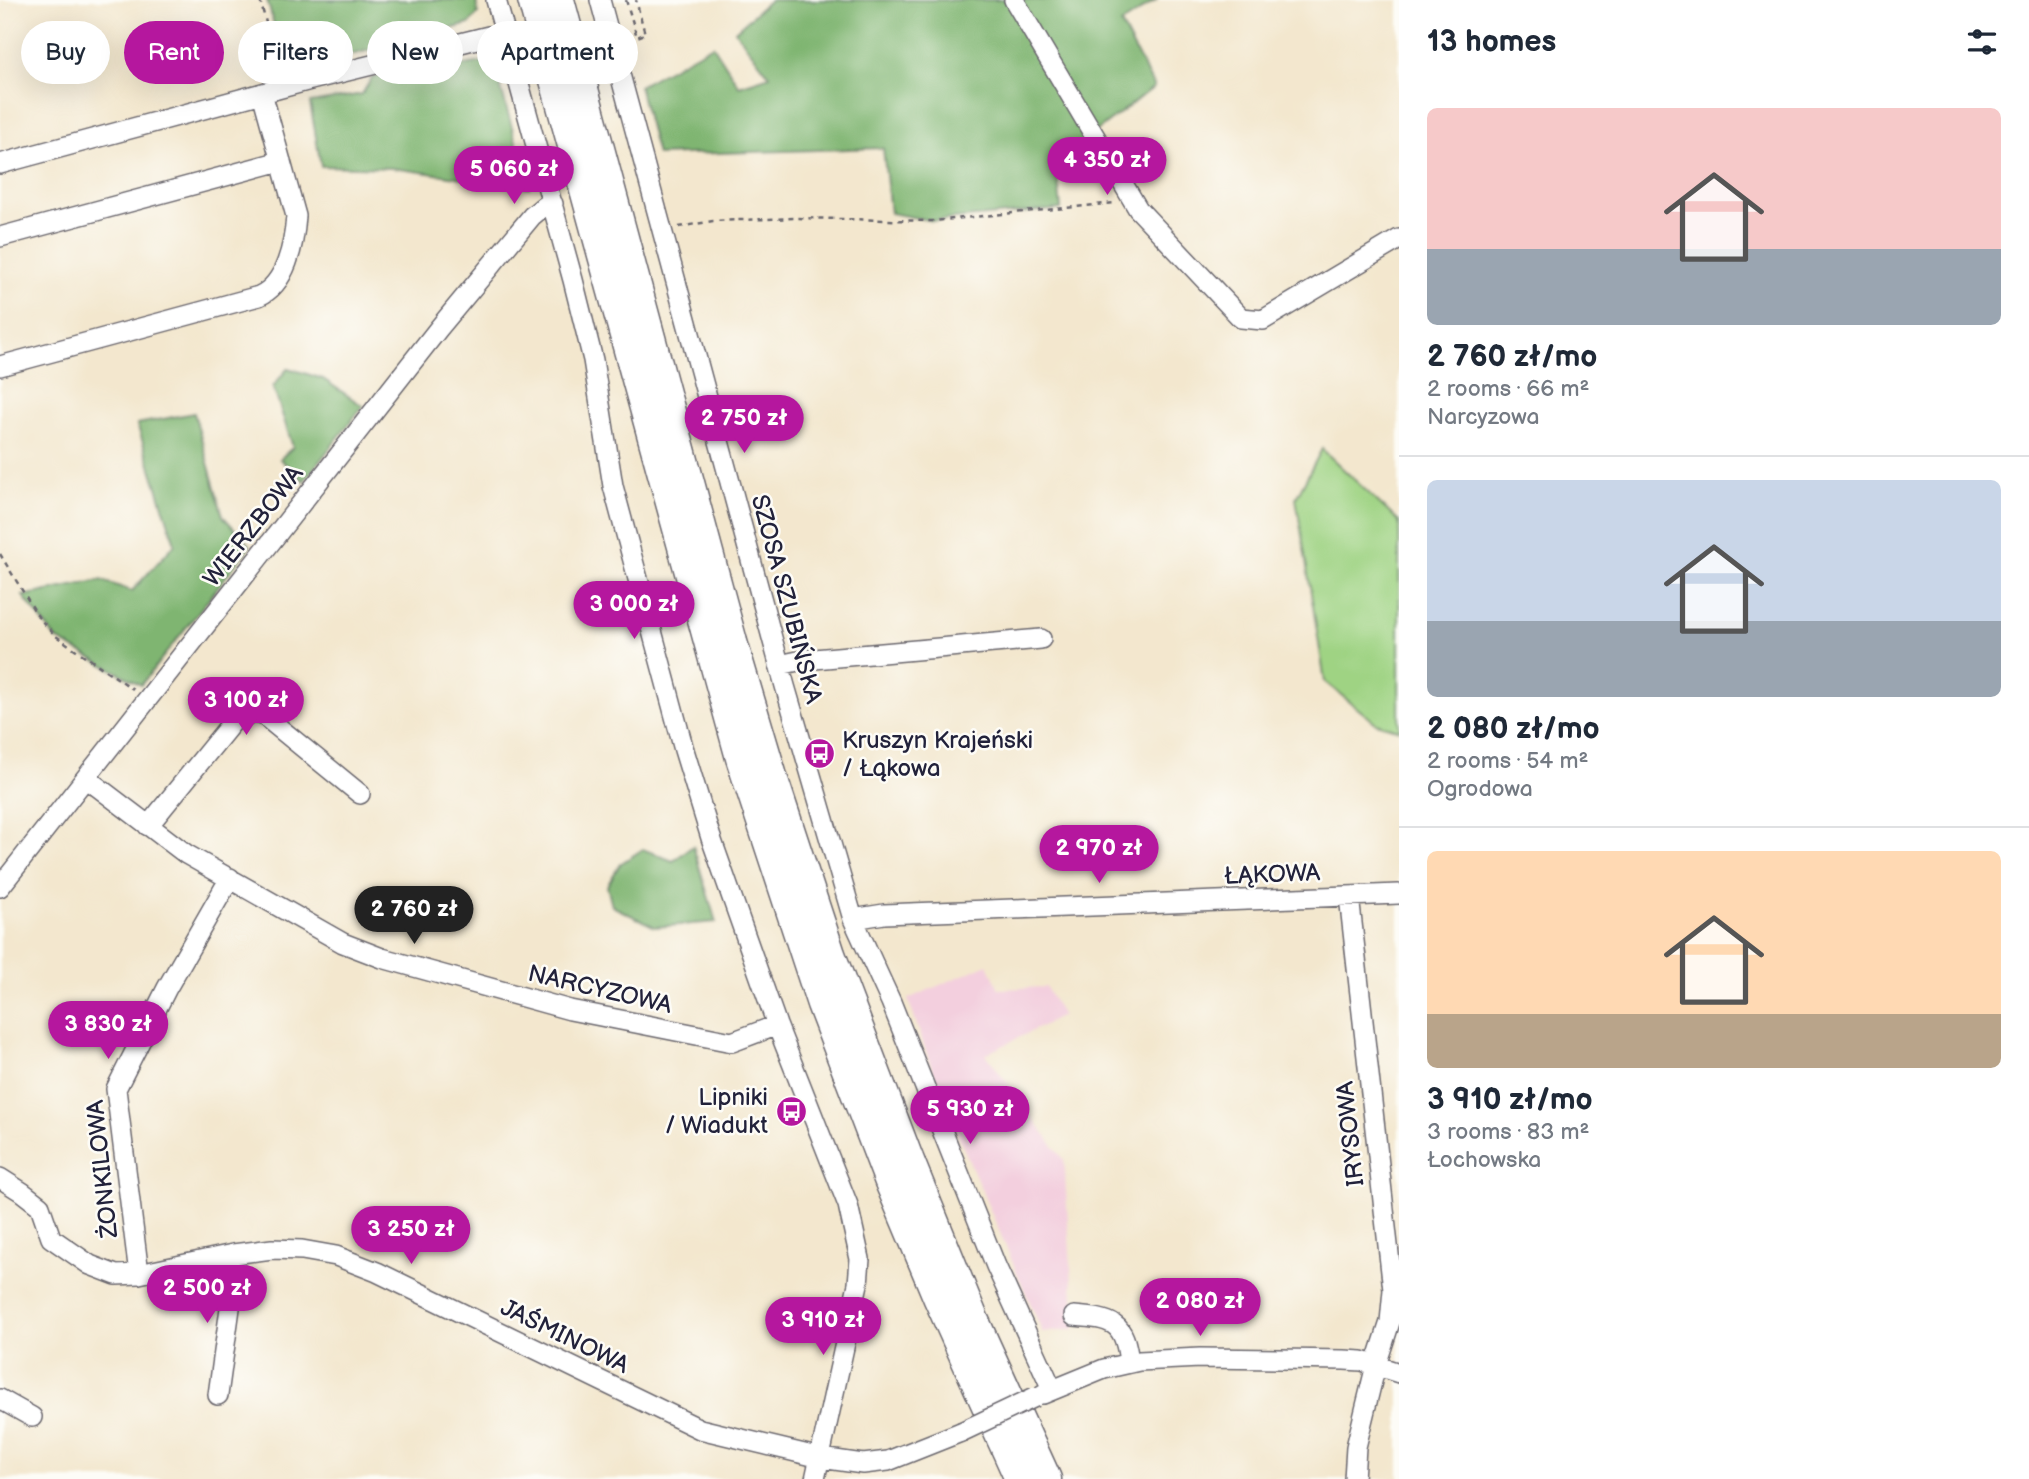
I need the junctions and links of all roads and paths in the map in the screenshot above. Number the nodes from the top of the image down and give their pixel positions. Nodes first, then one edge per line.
1 (260, 0) edge
2 (496, 0) edge
3 (532, 0) edge
4 (560, 0) edge
5 (600, 0) edge
6 (626, 0) edge
7 (636, 0) edge
8 (1014, 0) edge
9 (266, 21) edge
10 (502, 21) edge
11 (477, 39) edge
12 (353, 70) edge
13 (297, 84) edge
14 (520, 84) edge
15 (262, 93) junction
16 (281, 161) junction
17 (0, 164) edge
18 (1133, 201) junction
19 (553, 204) junction
20 (662, 230) junction
21 (0, 237) edge
22 (1399, 239) edge
23 (0, 366) edge
24 (0, 554) edge
25 (1041, 639) dead end
26 (779, 665) junction
27 (148, 699) junction
28 (86, 779) junction
29 (360, 794) dead end
30 (148, 826) junction
31 (230, 877) junction
32 (0, 887) edge
33 (1399, 894) edge
34 (1349, 896) junction
35 (853, 919) junction
36 (777, 1025) junction
37 (0, 1178) edge
38 (233, 1254) junction
39 (139, 1274) junction
40 (1074, 1316) dead end
41 (1129, 1363) junction
42 (1376, 1365) junction
43 (1399, 1373) edge
44 (1044, 1393) junction
45 (218, 1395) dead end
46 (0, 1399) edge
47 (32, 1417) dead end
48 (821, 1458) junction
49 (815, 1479) edge
50 (1019, 1479) edge
51 (1047, 1479) edge
52 (1354, 1479) edge

1 - 9 path
2 - 10 street
3 - 50 highway
4 - 51 highway
5 - 20 street, SZOSA SZUBIŃSKA
6 - 7 path
8 - 18 street
11 - 12 street
13 - 15 street
14 - 19 street
15 - 16 street
15 - 17 street
16 - 21 street
16 - 23 street
18 - 20 path
18 - 22 street
19 - 27 street, WIERZBOWA
19 - 36 street
20 - 26 street, SZOSA SZUBIŃSKA
24 - 27 path
25 - 26 street
26 - 35 street, SZOSA SZUBIŃSKA
27 - 28 street, WIERZBOWA
28 - 30 street, NARCYZOWA
28 - 32 street, WIERZBOWA
29 - 30 street
30 - 31 street, NARCYZOWA
31 - 36 street, NARCYZOWA
31 - 39 street, ŻONKILOWA
33 - 34 street, ŁĄKOWA
34 - 35 street, ŁĄKOWA
34 - 42 street, IRYSOWA
35 - 44 street, SZOSA SZUBIŃSKA
36 - 48 street
37 - 39 street, JAŚMINOWA
38 - 39 street, JAŚMINOWA
38 - 45 street
38 - 48 street, JAŚMINOWA
40 - 41 street
41 - 42 street, JAŚMINOWA
41 - 44 street, JAŚMINOWA
42 - 43 street, JAŚMINOWA
42 - 52 street, IRYSOWA
44 - 48 street, JAŚMINOWA, bridge
46 - 47 street
48 - 49 street

